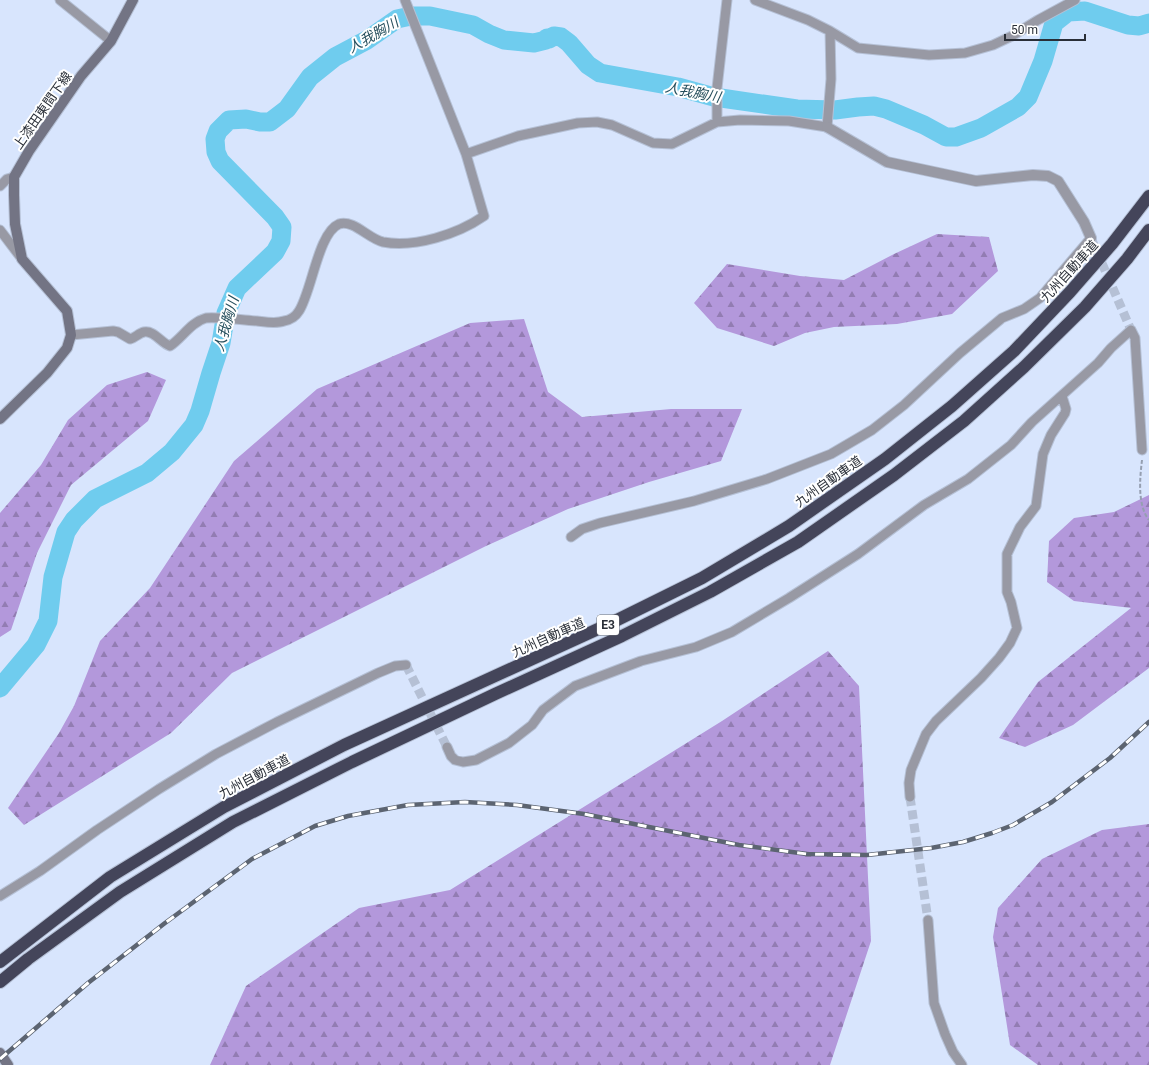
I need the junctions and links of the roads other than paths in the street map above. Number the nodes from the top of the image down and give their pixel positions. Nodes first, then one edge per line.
1 (60, 0) edge
2 (133, 0) edge
3 (405, 0) edge
4 (727, 0) edge
5 (755, 0) edge
6 (1075, 0) edge
7 (830, 31) junction
8 (111, 41) junction
9 (717, 122) junction
10 (828, 127) junction
11 (466, 154) junction
12 (14, 177) junction
13 (0, 186) edge
14 (1149, 196) edge
15 (0, 230) edge
16 (1149, 230) edge
17 (1091, 238) joint
18 (22, 259) junction
19 (71, 335) junction
20 (1062, 396) junction
21 (0, 419) edge
22 (1142, 450) road end
23 (571, 538) dead end
24 (406, 665) dead end
25 (447, 747) tunnel mouth
26 (910, 797) tunnel mouth
27 (0, 896) edge
28 (928, 920) tunnel mouth
29 (0, 962) edge
30 (0, 982) edge
31 (0, 1053) edge
32 (8, 1065) edge
33 (962, 1065) edge

1 - 8 street
2 - 8 main road, 上漆田東間下線
3 - 11 street
4 - 9 street
5 - 7 street
6 - 7 street
7 - 10 street
8 - 12 main road, 上漆田東間下線
9 - 10 street
9 - 11 street
10 - 17 street
11 - 19 street
12 - 13 street
12 - 18 main road
14 - 29 highway, 九州自動車道 / E3
15 - 18 street
16 - 30 highway, E3
17 - 23 street
18 - 19 main road
19 - 21 main road
20 - 22 street
20 - 25 street
20 - 26 street
24 - 27 street
28 - 33 street
31 - 32 main road

